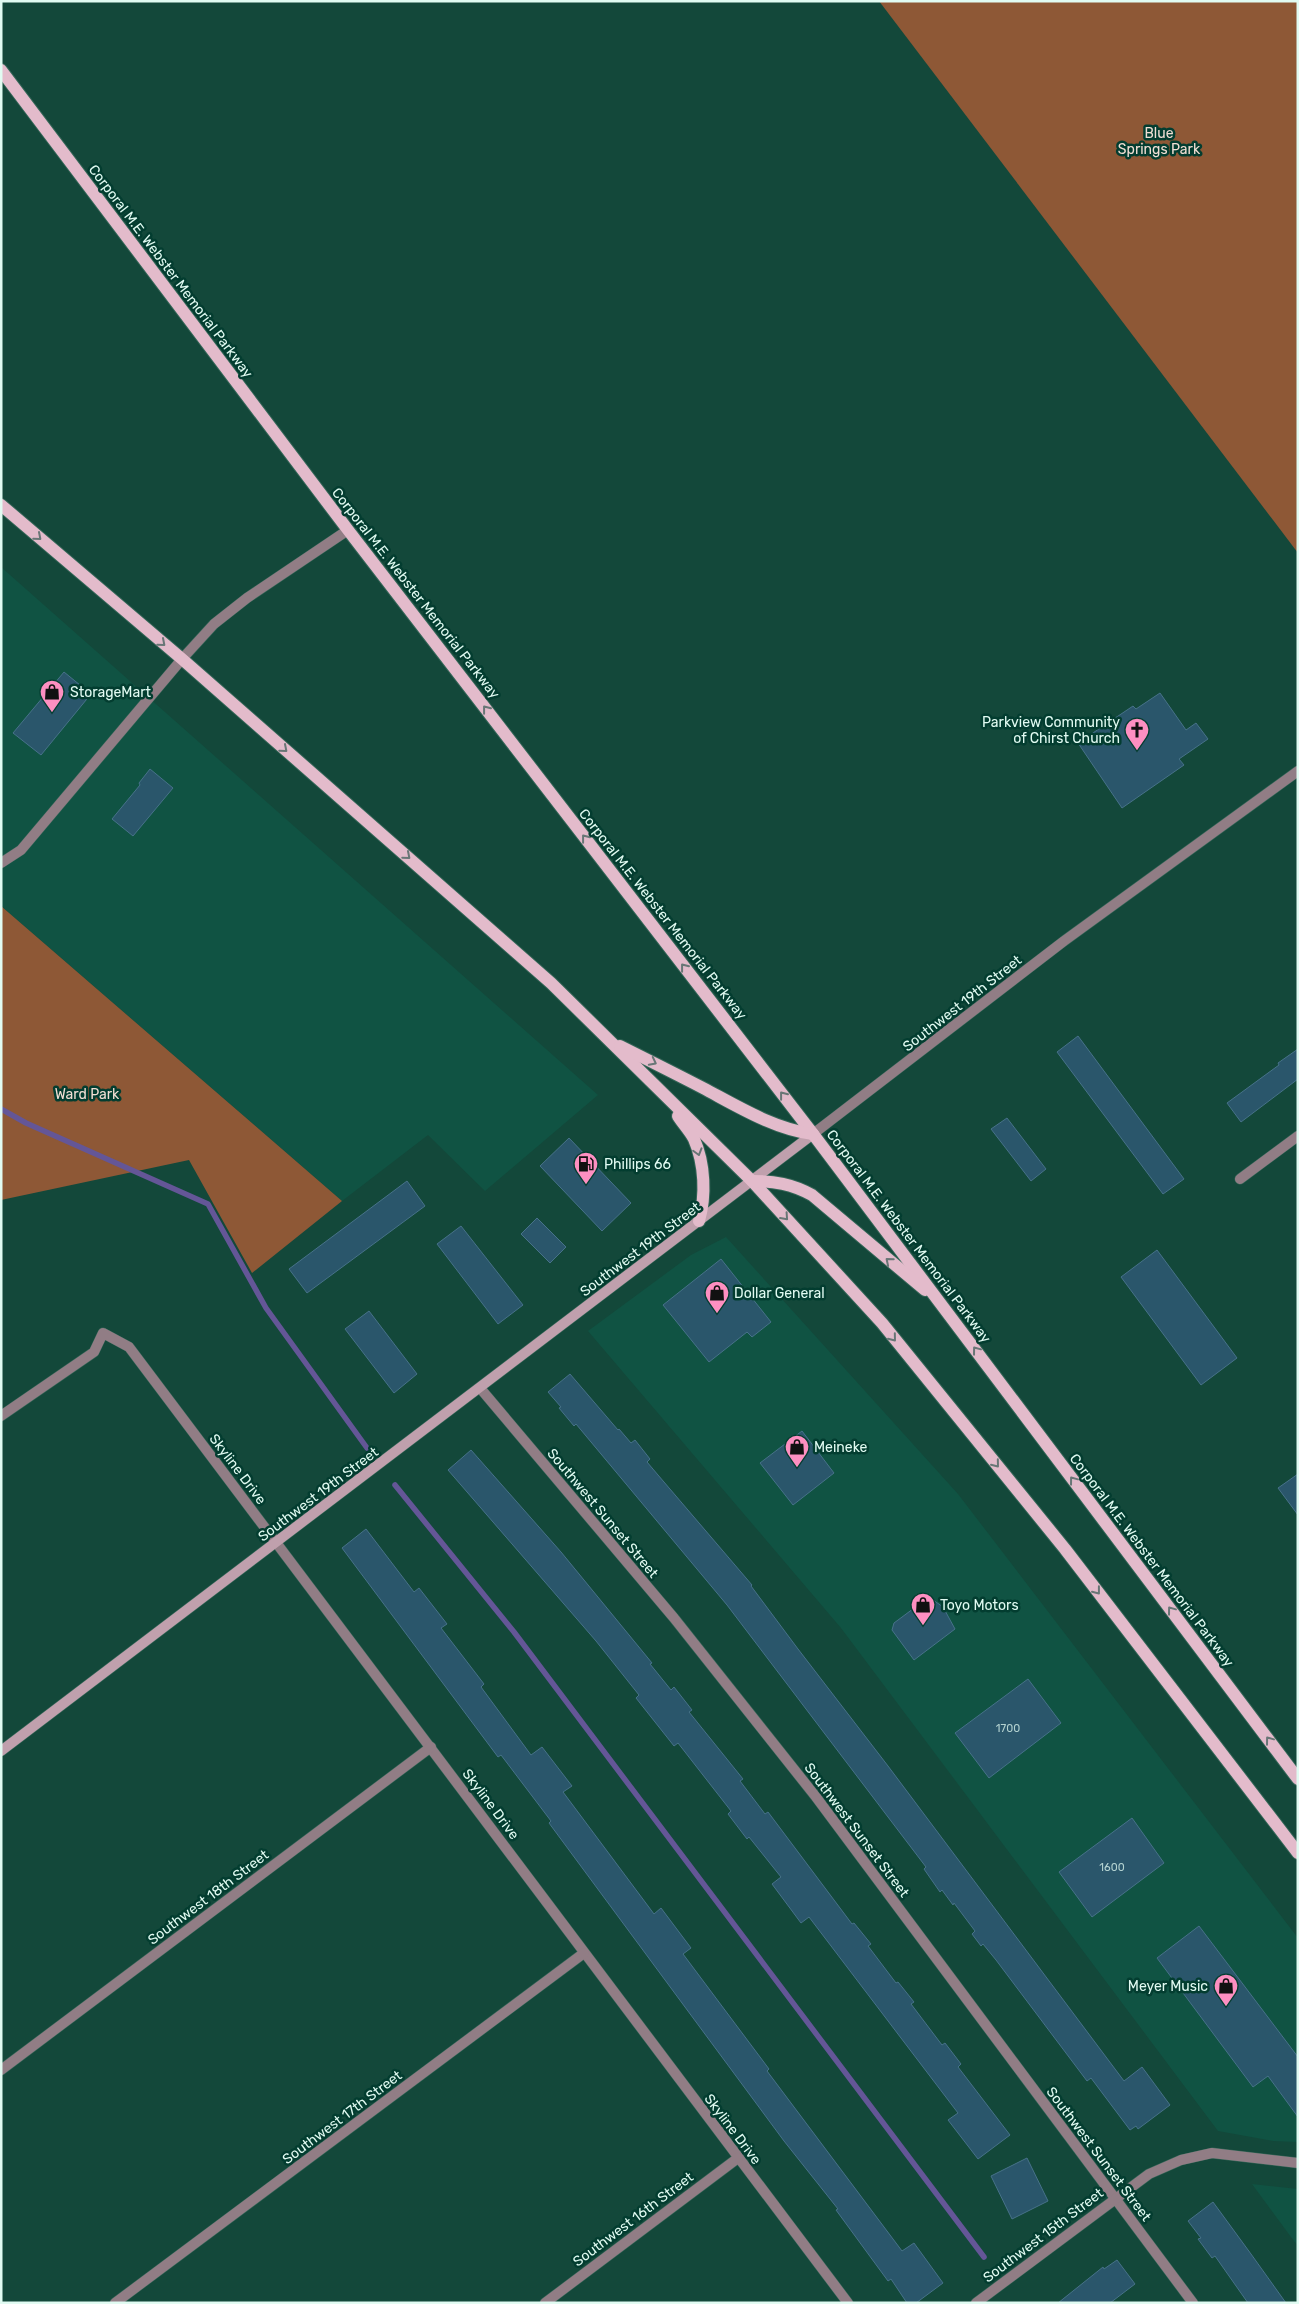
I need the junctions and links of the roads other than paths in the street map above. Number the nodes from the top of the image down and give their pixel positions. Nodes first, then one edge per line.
1 (1, 70) edge
2 (1, 505) edge
3 (348, 530) junction
4 (182, 660) junction
5 (1298, 771) edge
6 (1, 863) edge
7 (609, 1040) junction
8 (665, 1095) junction
9 (813, 1134) junction
10 (1298, 1136) edge
11 (1240, 1179) dead end
12 (752, 1181) junction
13 (699, 1221) junction
14 (940, 1303) junction
15 (480, 1388) junction
16 (1, 1416) edge
17 (276, 1543) junction
18 (431, 1747) junction
19 (1, 1751) edge
20 (1298, 1779) edge
21 (1298, 1853) edge
22 (584, 1953) junction
23 (1, 2070) edge
24 (738, 2158) junction
25 (1298, 2163) edge
26 (1115, 2199) junction
27 (115, 2303) edge
28 (545, 2303) edge
29 (848, 2303) edge
30 (976, 2303) edge
31 (1193, 2303) edge

1 - 3 main road, Corporal M.E. Webster Memorial Parkway
2 -> 4 main road
3 - 4 street
9 -> 3 main road, Corporal M.E. Webster Memorial Parkway
4 - 6 street
4 -> 7 main road
5 - 9 street, Southwest 19th Street
7 - 8 main road
7 -> 9 main road
8 - 12 main road
8 -> 13 main road
9 - 12 street, Southwest 19th Street
9 - 14 main road, Corporal M.E. Webster Memorial Parkway
10 - 11 street
12 - 13 street, Southwest 19th Street
14 -> 12 main road
12 -> 21 main road
13 - 15 street, Southwest 19th Street
20 -> 14 main road, Corporal M.E. Webster Memorial Parkway
15 - 17 street, Southwest 19th Street
15 - 26 street, Southwest Sunset Street
16 - 17 street, Skyline Drive
17 - 18 street, Skyline Drive
17 - 19 street, Southwest 19th Street
18 - 22 street, Skyline Drive
18 - 23 street, Southwest 18th Street
22 - 24 street, Skyline Drive
22 - 27 street, Southwest 17th Street
24 - 28 street, Southwest 16th Street
24 - 29 street, Skyline Drive
25 - 26 street, Southwest 15th Street
26 - 30 street, Southwest 15th Street
26 - 31 street, Southwest Sunset Street

